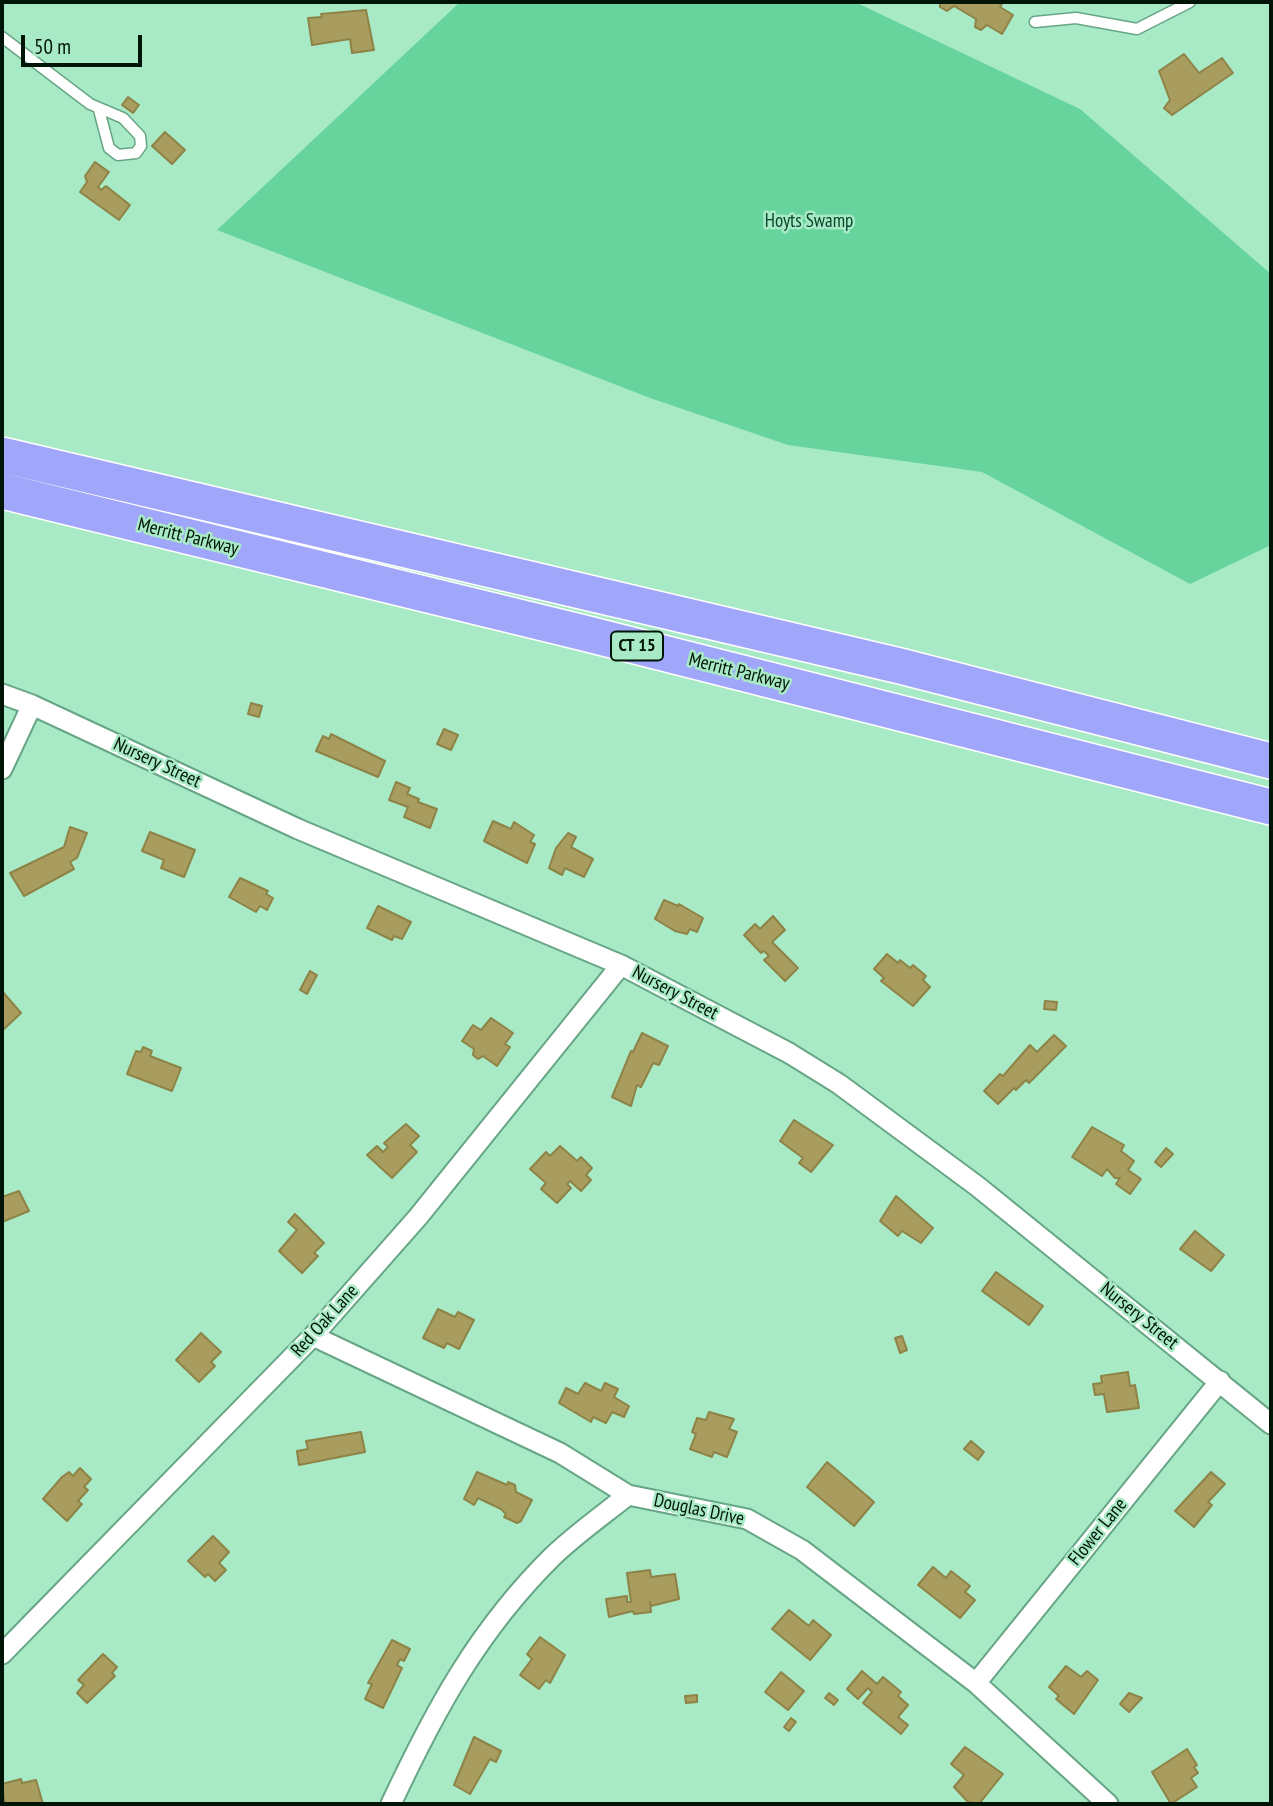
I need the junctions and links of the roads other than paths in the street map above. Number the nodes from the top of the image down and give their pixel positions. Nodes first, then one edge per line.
1 (1190, 2) edge
2 (1035, 22) dead end
3 (2, 37) edge
4 (99, 110) junction
5 (2, 454) edge
6 (2, 491) edge
7 (2, 694) edge
8 (33, 705) junction
9 (1271, 761) edge
10 (2, 769) edge
11 (1271, 807) edge
12 (621, 965) junction
13 (313, 1336) junction
14 (1220, 1381) junction
15 (1271, 1424) edge
16 (628, 1495) junction
17 (2, 1654) edge
18 (976, 1683) junction
19 (391, 1804) edge
20 (1108, 1804) edge

1 - 2 lane
3 - 4 lane
4 - 4 lane
5 - 9 highway, Merritt Parkway / CT 15
6 - 11 highway, Merritt Parkway / CT 15
7 - 8 street, Nursery Street
8 - 10 street
8 - 12 street, Nursery Street
12 - 13 street, Red Oak Lane
12 - 14 street, Nursery Street
13 - 16 street, Douglas Drive
13 - 17 street, Red Oak Lane
14 - 15 street, Nursery Street
14 - 18 street, Flower Lane
16 - 18 street, Douglas Drive
16 - 19 street
18 - 20 street, Douglas Drive

